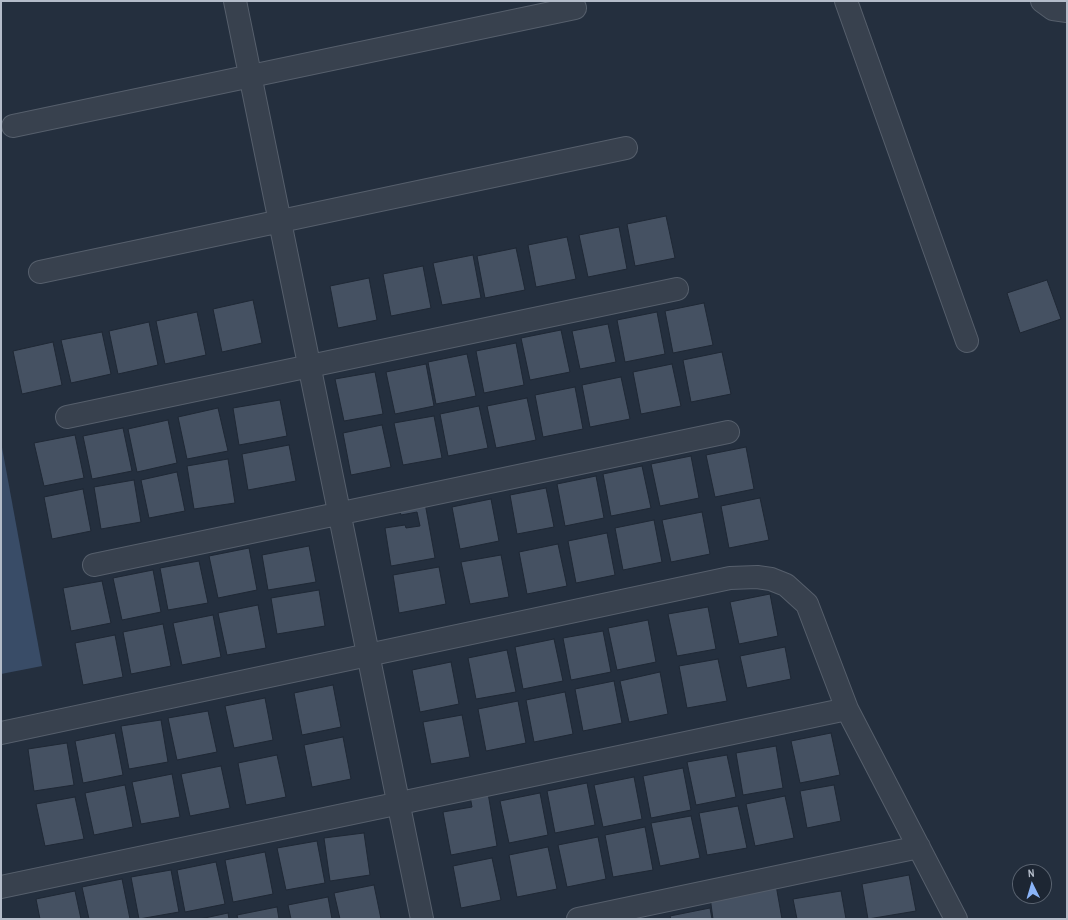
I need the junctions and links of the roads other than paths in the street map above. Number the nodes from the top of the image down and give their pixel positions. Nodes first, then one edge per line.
1 (235, 1) edge
2 (846, 1) edge
3 (1042, 1) edge
4 (575, 8) dead end
5 (1067, 11) edge
6 (250, 76) junction
7 (12, 126) dead end
8 (626, 148) dead end
9 (280, 221) junction
10 (40, 272) dead end
11 (677, 289) dead end
12 (966, 341) dead end
13 (310, 366) junction
14 (66, 418) dead end
15 (728, 432) dead end
16 (340, 513) junction
17 (94, 565) dead end
18 (369, 656) junction
19 (847, 709) junction
20 (1, 733) edge
21 (399, 803) junction
22 (919, 847) junction
23 (1, 887) edge
24 (422, 919) edge
25 (578, 919) edge
26 (956, 919) edge

1 - 6 street
2 - 12 street
3 - 5 street
4 - 6 street
6 - 7 street
6 - 9 street
8 - 9 street
9 - 10 street
9 - 13 street
11 - 13 street
13 - 14 street
13 - 16 street
15 - 16 street
16 - 17 street
16 - 18 street
18 - 19 street
18 - 20 street
18 - 21 street
19 - 21 street
19 - 22 street
21 - 23 street
21 - 24 street
22 - 25 street
22 - 26 street

